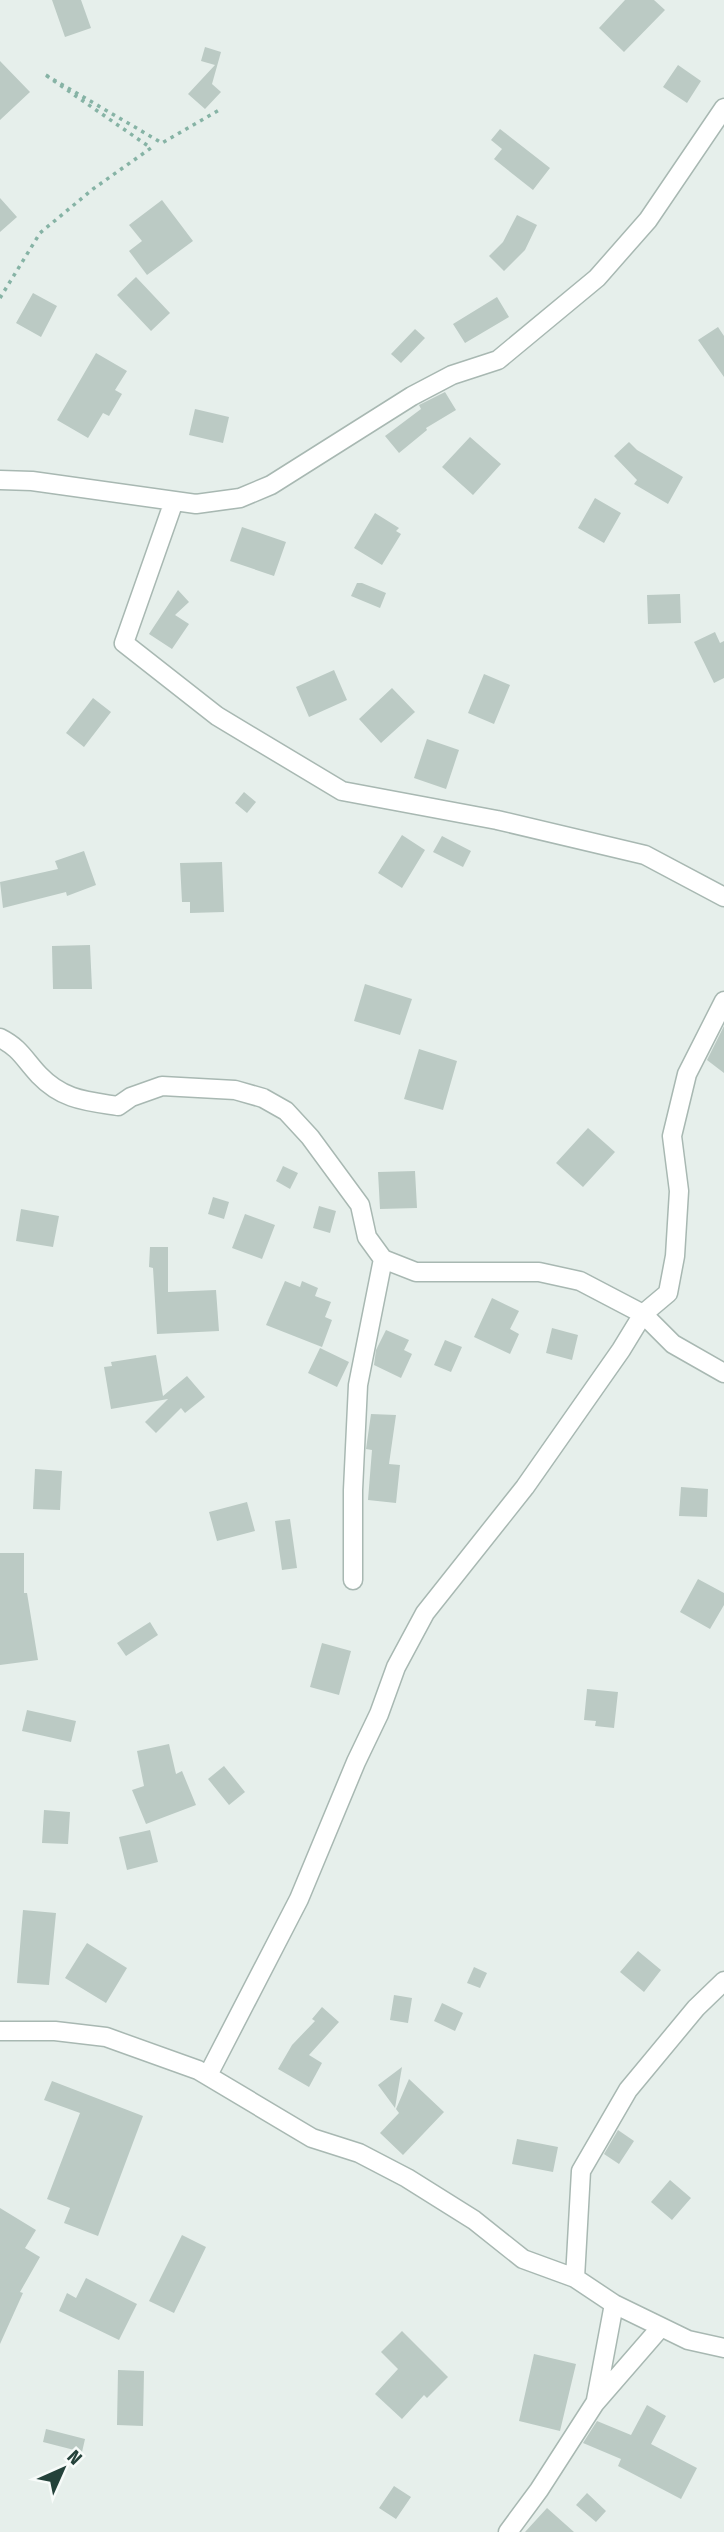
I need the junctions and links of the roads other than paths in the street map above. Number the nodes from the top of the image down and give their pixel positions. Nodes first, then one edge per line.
1 (724, 108) edge
2 (0, 480) edge
3 (174, 501) junction
4 (724, 897) edge
5 (724, 1001) edge
6 (0, 1038) edge
7 (383, 1259) junction
8 (643, 1314) junction
9 (724, 1373) edge
10 (353, 1580) dead end
11 (724, 1981) edge
12 (0, 2031) edge
13 (208, 2076) junction
14 (575, 2278) junction
15 (614, 2304) junction
16 (661, 2327) junction
17 (724, 2348) edge
18 (595, 2403) junction
19 (508, 2532) edge

1 - 3 street
2 - 3 street
3 - 4 street
5 - 8 street
6 - 7 street
7 - 8 street
7 - 10 street
8 - 9 street
8 - 13 street
11 - 14 street
12 - 13 street
13 - 14 street
14 - 15 street
15 - 16 street
15 - 18 street
16 - 17 street
16 - 18 street
18 - 19 street

